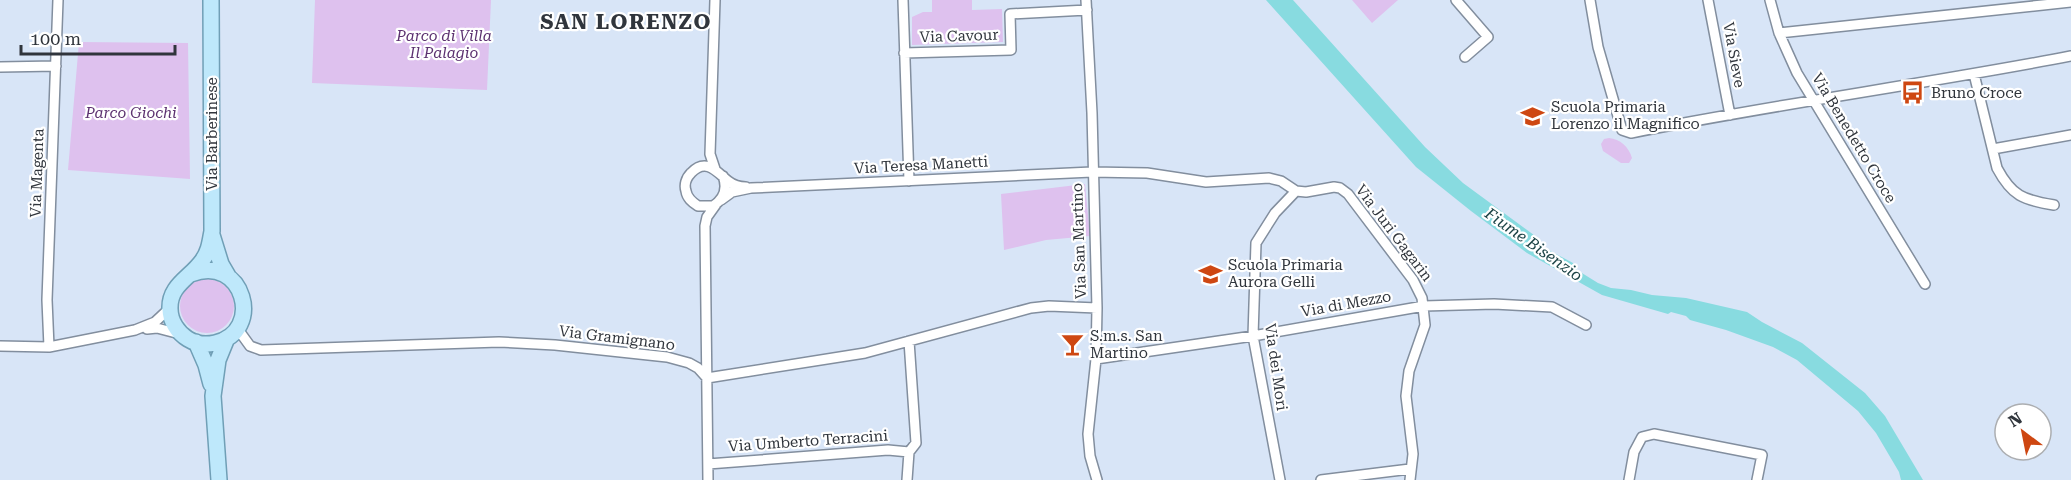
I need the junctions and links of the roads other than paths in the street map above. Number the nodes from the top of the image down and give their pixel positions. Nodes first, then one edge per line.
1 (58, 0) edge
2 (212, 0) edge
3 (715, 0) edge
4 (903, 0) edge
5 (1086, 0) edge
6 (1456, 0) edge
7 (1590, 0) edge
8 (1708, 0) edge
9 (1770, 0) edge
10 (2071, 2) edge
11 (1088, 10) junction
12 (1779, 33) junction
13 (904, 53) junction
14 (2071, 56) edge
15 (1465, 57) dead end
16 (56, 66) junction
17 (0, 67) edge
18 (1974, 74) junction
19 (1814, 100) junction
20 (1730, 115) junction
21 (2071, 135) edge
22 (1993, 149) junction
23 (710, 154) junction
24 (701, 167) junction
25 (1092, 172) junction
26 (719, 173) junction
27 (909, 181) junction
28 (752, 188) junction
29 (1296, 191) junction
30 (719, 202) junction
31 (693, 203) junction
32 (2054, 205) dead end
33 (705, 226) junction
34 (212, 231) junction
35 (191, 274) junction
36 (228, 276) junction
37 (1925, 284) dead end
38 (1424, 306) junction
39 (170, 308) junction
40 (1097, 308) junction
41 (1586, 325) dead end
42 (135, 330) junction
43 (232, 333) junction
44 (182, 335) junction
45 (1253, 336) junction
46 (909, 341) junction
47 (196, 342) junction
48 (0, 346) edge
49 (49, 347) junction
50 (1096, 359) junction
51 (707, 378) junction
52 (213, 396) junction
53 (909, 452) junction
54 (708, 464) junction
55 (1410, 469) junction
56 (219, 480) edge
57 (708, 480) edge
58 (908, 480) edge
59 (1097, 480) edge
60 (1280, 480) edge
61 (1321, 480) edge
62 (1410, 480) edge
63 (1629, 480) edge
64 (1757, 480) edge

1 - 16 street, Via Magenta
2 - 34 main road, Via Barberinese
3 - 23 street
4 - 13 street
5 - 11 street, Via San Martino
6 - 15 street
7 - 20 street
8 - 20 street, Via Sieve
9 - 12 street, Via Benedetto Croce
10 - 12 street
11 - 13 street, Via Cavour
11 - 25 street, Via San Martino
12 - 19 street, Via Benedetto Croce
13 - 27 street
14 - 18 street
16 - 17 street
16 - 49 street, Via Magenta
18 - 19 street
18 - 22 street
19 - 20 street
19 - 37 street, Via Benedetto Croce
21 - 22 street
22 - 32 street
23 - 24 street
23 - 26 street
24 - 26 street, Via Teresa Manetti
24 - 31 street
25 - 27 street, Via Teresa Manetti
25 - 29 street
25 - 40 street, Via San Martino
26 - 28 street, Via Teresa Manetti
26 - 30 street
27 - 28 street, Via Teresa Manetti
28 - 30 street, Via Teresa Manetti
29 - 38 street, Via Juri Gagarin
29 - 45 street, Via dei Mori
30 - 31 street, Via Teresa Manetti
30 - 33 street
31 - 33 street
33 - 51 street
34 - 35 main road, Via Barberinese
34 - 36 main road, Via Barberinese
35 - 36 main road
35 - 39 main road, Via Barberinese
36 - 43 main road, Via Barberinese
38 - 41 street, Via di Mezzo
38 - 45 street, Via di Mezzo
38 - 55 street
39 - 42 street
39 - 44 main road
40 - 46 street
40 - 50 street, Via San Martino
42 - 44 street
42 - 49 street
43 - 47 main road
43 - 51 street, Via Gramignano
43 - 52 main road, Via Barberinese
44 - 47 main road
45 - 50 street, Via di Mezzo
45 - 60 street, Via dei Mori
46 - 51 street
46 - 53 street, Via Umberto Terracini
47 - 52 main road, Via Barberinese
48 - 49 street
50 - 59 street, Via San Martino
51 - 54 street
52 - 56 main road, Via Barberinese
53 - 54 street, Via Umberto Terracini
53 - 58 street, Via Umberto Terracini
54 - 57 street
55 - 61 street
55 - 62 street
63 - 64 street

